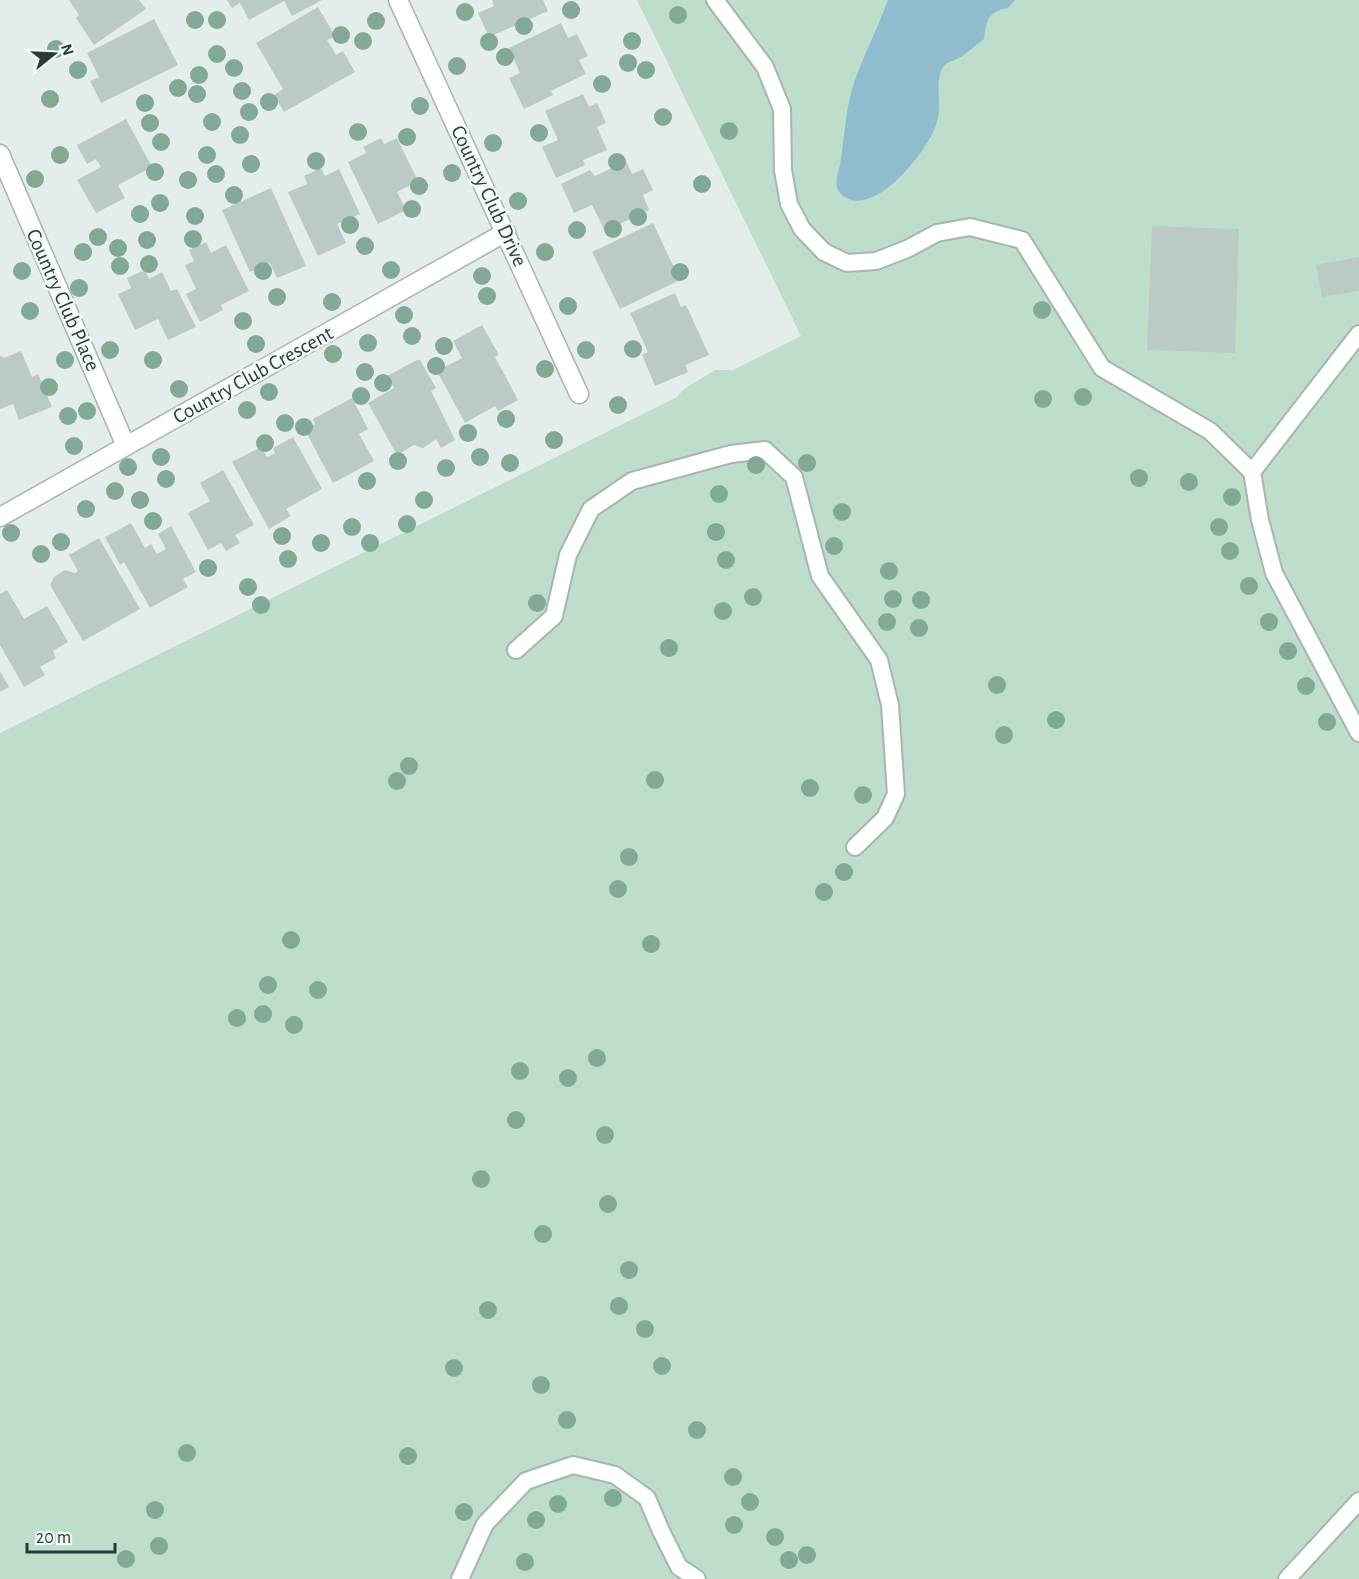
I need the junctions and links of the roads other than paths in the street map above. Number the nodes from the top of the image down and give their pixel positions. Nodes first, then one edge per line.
1 (398, 0) edge
2 (715, 0) edge
3 (0, 154) edge
4 (506, 232) junction
5 (1359, 334) edge
6 (579, 393) dead end
7 (126, 446) junction
8 (1252, 472) junction
9 (0, 517) edge
10 (516, 650) dead end
11 (1359, 733) edge
12 (855, 847) dead end
13 (1359, 1501) edge
14 (460, 1579) edge
15 (697, 1579) edge
16 (1287, 1579) edge

1 - 4 street, Country Club Drive
2 - 8 lane
3 - 7 street, Country Club Place
4 - 6 street, Country Club Drive
4 - 7 street, Country Club Crescent
5 - 8 lane
7 - 9 street, Country Club Crescent
8 - 11 lane
10 - 12 lane
13 - 16 lane
14 - 15 lane

